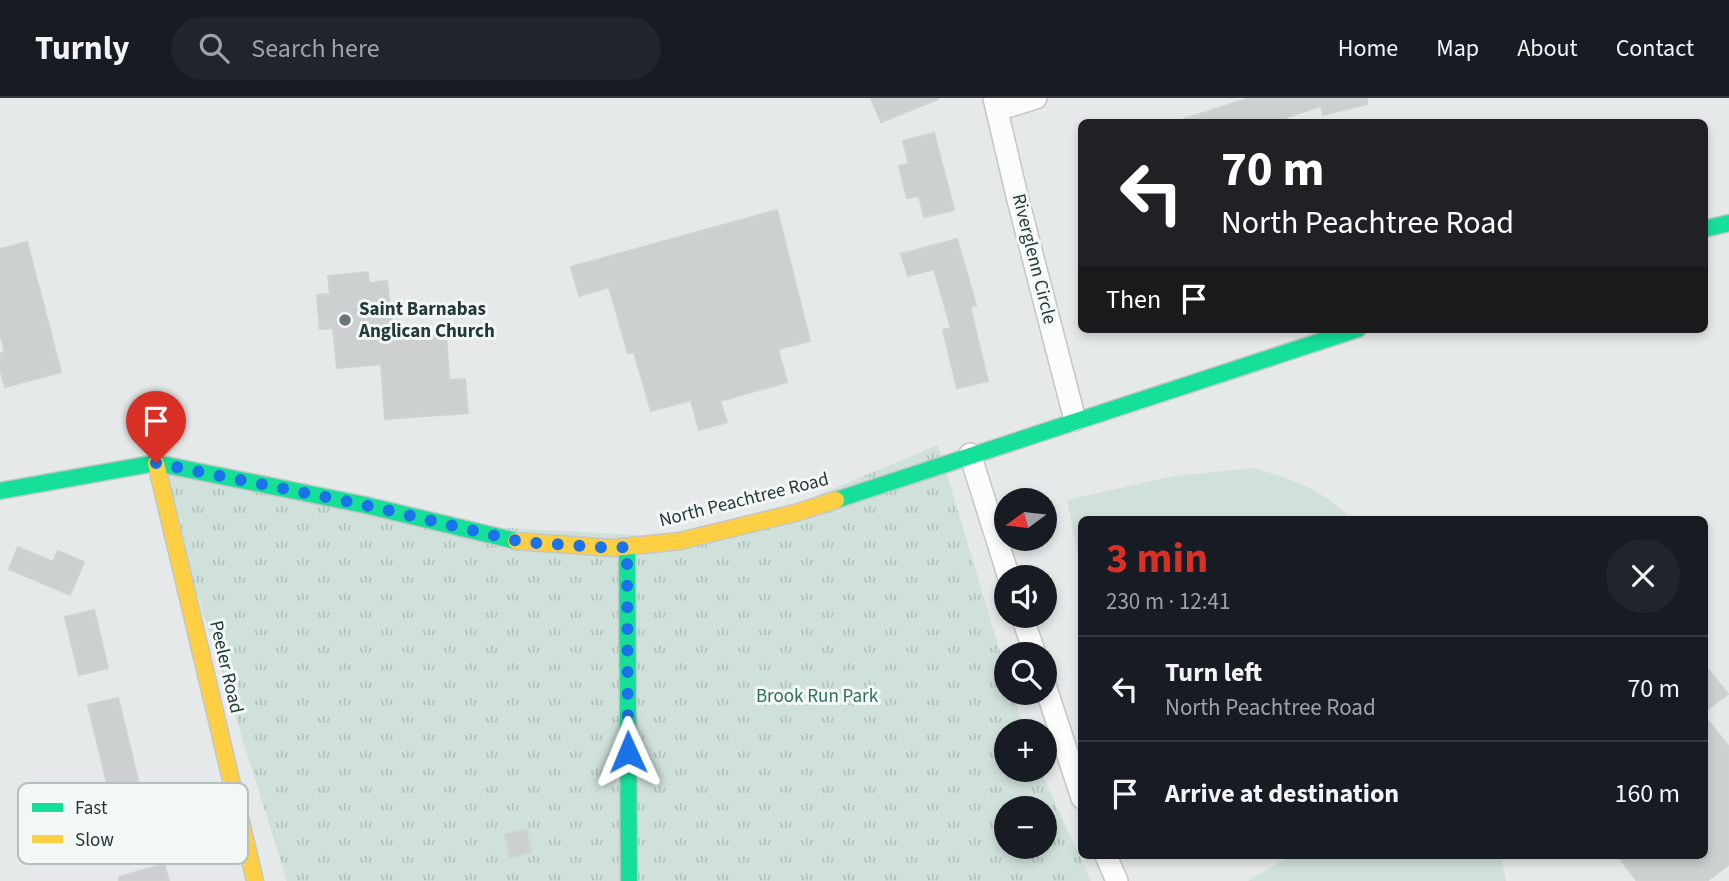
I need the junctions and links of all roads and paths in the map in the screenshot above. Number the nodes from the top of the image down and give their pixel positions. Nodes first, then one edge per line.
1 (1037, 98) edge
2 (996, 104) edge
3 (1729, 223) edge
4 (1708, 228) edge
5 (1346, 333) edge
6 (1075, 420) junction
7 (970, 454) junction
8 (156, 463) junction
9 (0, 478) edge
10 (20, 488) junction
11 (0, 491) edge
12 (627, 547) junction
13 (1005, 565) edge
14 (1052, 705) edge
15 (232, 783) edge
16 (1078, 786) edge
17 (248, 851) edge
18 (1107, 859) edge
19 (255, 881) edge
20 (629, 881) edge
21 (1117, 881) edge

1 - 2 street
2 - 6 street, Riverglenn Circle
3 - 4 street
5 - 6 street, North Peachtree Road
6 - 7 street, North Peachtree Road
7 - 12 street, North Peachtree Road
7 - 13 street
8 - 10 street, North Peachtree Road
8 - 12 street, North Peachtree Road
8 - 15 street, Peeler Road
9 - 10 street
10 - 11 street, North Peachtree Road
12 - 20 street
14 - 16 street
17 - 19 street, Peeler Road
18 - 21 street

